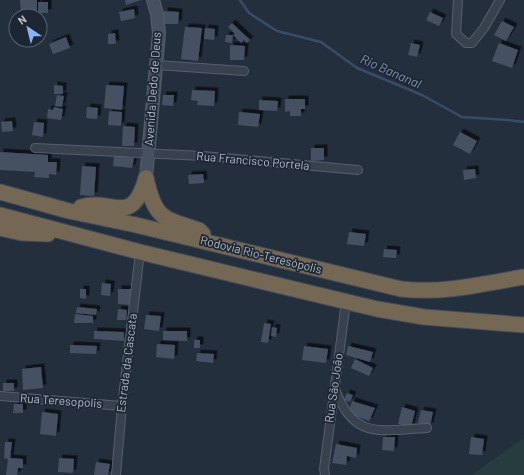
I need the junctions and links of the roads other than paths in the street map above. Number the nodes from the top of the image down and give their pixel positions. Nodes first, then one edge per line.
1 (153, 0) edge
2 (458, 0) edge
3 (500, 0) edge
4 (157, 65) junction
5 (244, 71) dead end
6 (35, 148) dead end
7 (148, 154) junction
8 (358, 170) dead end
9 (146, 178) junction
10 (0, 182) edge
11 (0, 192) edge
12 (27, 199) junction
13 (69, 211) junction
14 (0, 215) edge
15 (0, 228) edge
16 (78, 235) junction
17 (214, 244) junction
18 (140, 252) junction
19 (524, 277) edge
20 (346, 302) junction
21 (524, 326) edge
22 (334, 387) junction
23 (0, 396) edge
24 (122, 406) junction
25 (427, 428) dead end
26 (116, 475) edge
27 (325, 475) edge

1 - 4 main road, Avenida Dedo de Deus
2 - 3 street
4 - 5 street
4 - 7 main road, Avenida Dedo de Deus
6 - 7 street, Rua Francisco Portela
7 - 8 street, Rua Francisco Portela
7 - 9 main road, Avenida Dedo de Deus
9 - 13 highway
9 - 17 highway
10 - 12 highway
11 - 12 highway, Rodovia Rio-Teresópolis
12 - 13 highway, Rodovia Rio-Teresópolis
13 - 17 highway, Rodovia Rio-Teresópolis
14 - 16 highway, Rodovia Rio-Teresópolis
15 - 16 highway
16 - 18 highway, Rodovia Rio-Teresópolis
17 - 19 highway, Rodovia Rio-Teresópolis
18 - 20 highway, Rodovia Rio-Teresópolis
18 - 24 street, Estrada da Cascata
20 - 21 highway, Rodovia Rio-Teresópolis
20 - 22 street, Rua São João
22 - 25 street
22 - 27 street, Rua São João
23 - 24 street, Rua Teresopolis
24 - 26 street, Estrada da Cascata

